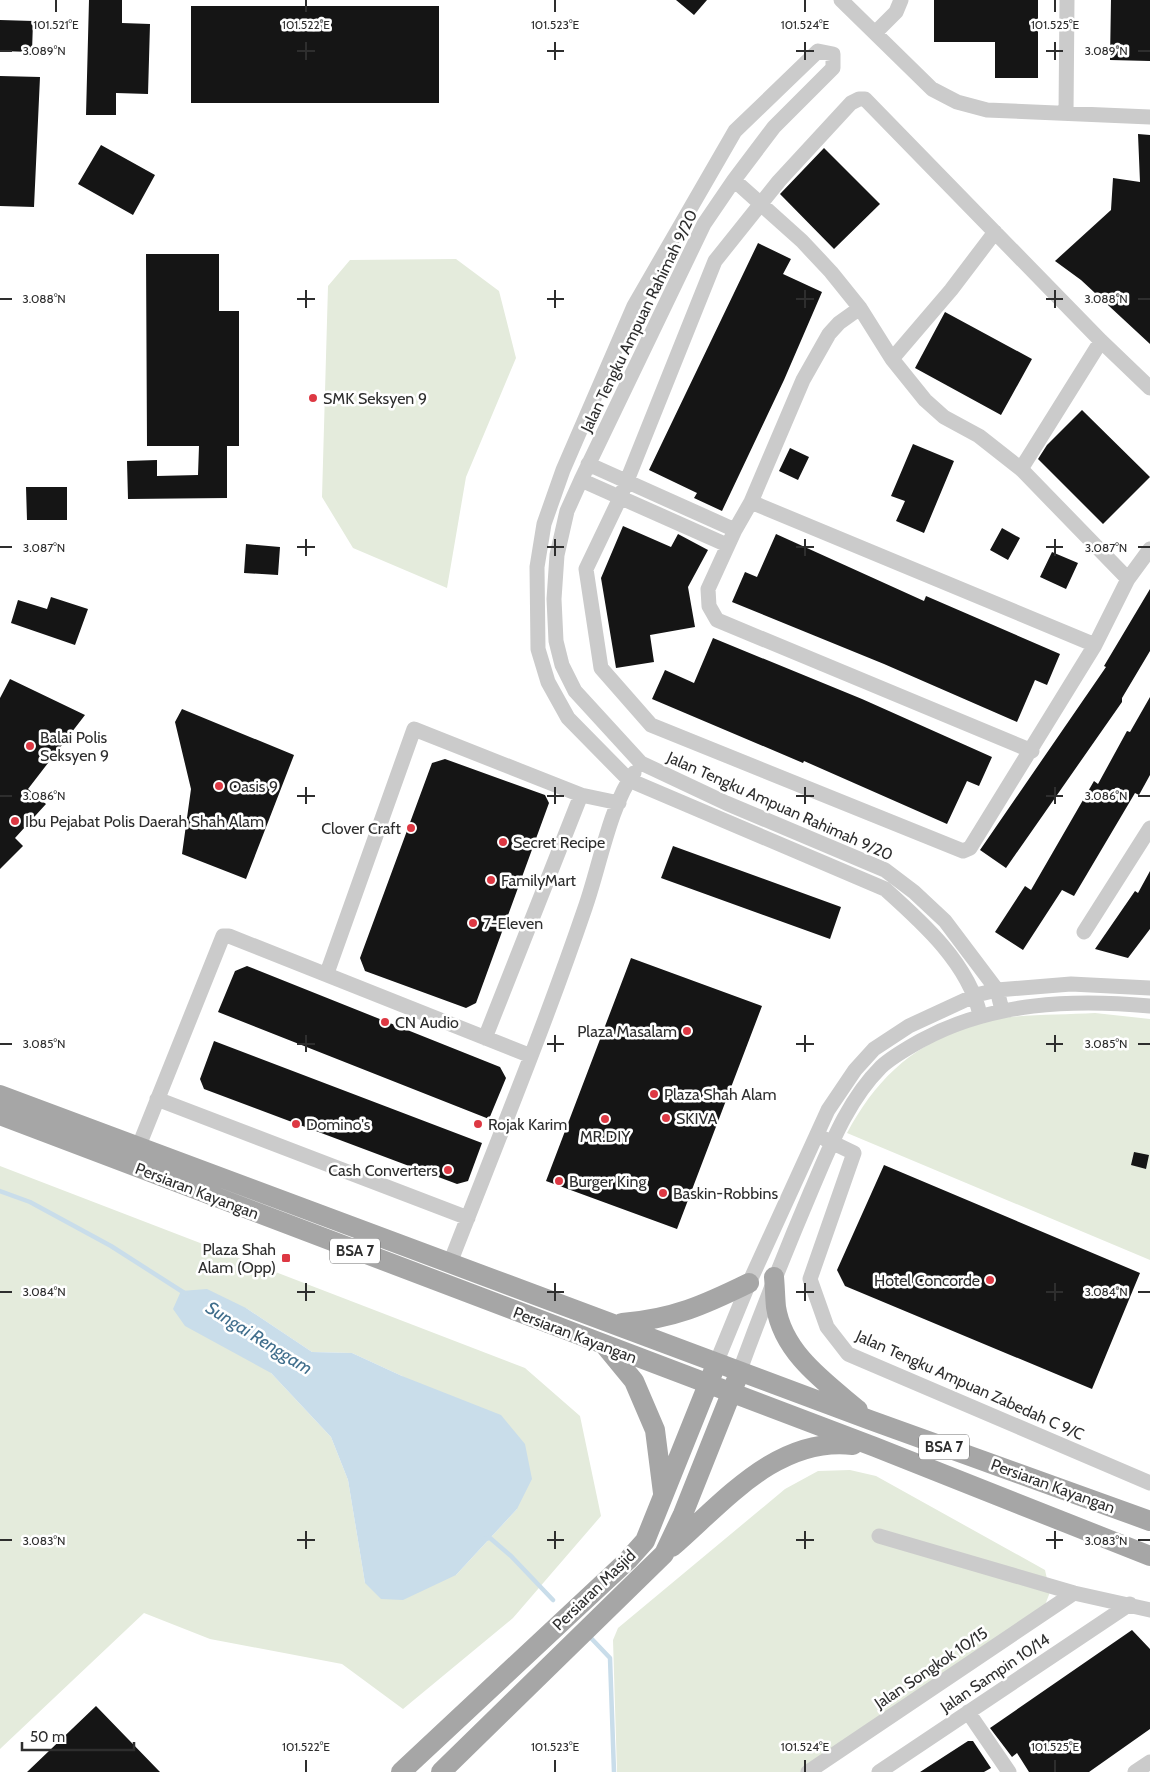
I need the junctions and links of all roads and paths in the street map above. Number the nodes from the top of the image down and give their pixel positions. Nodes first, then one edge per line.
1 (841, 0) edge
2 (901, 0) edge
3 (1067, 0) edge
4 (875, 33) junction
5 (1066, 113) junction
6 (1150, 117) edge
7 (734, 180) junction
8 (760, 204) junction
9 (995, 232) junction
10 (860, 308) junction
11 (1101, 342) junction
12 (892, 359) junction
13 (1150, 388) edge
14 (588, 464) junction
15 (1021, 469) junction
16 (581, 480) junction
17 (627, 480) junction
18 (620, 498) junction
19 (751, 502) junction
20 (735, 530) junction
21 (727, 545) junction
22 (1150, 550) edge
23 (1128, 579) junction
24 (1095, 645) junction
25 (1032, 751) junction
26 (641, 764) junction
27 (629, 780) junction
28 (581, 794) junction
29 (619, 804) junction
30 (1150, 828) edge
31 (1084, 932) dead end
32 (327, 973) junction
33 (1150, 988) edge
34 (997, 990) junction
35 (976, 995) junction
36 (1150, 1006) edge
37 (1002, 1010) junction
38 (980, 1016) junction
39 (485, 1038) junction
40 (531, 1056) junction
41 (0, 1095) edge
42 (157, 1099) junction
43 (0, 1115) edge
44 (817, 1135) junction
45 (832, 1142) junction
46 (138, 1148) junction
47 (468, 1218) junction
48 (450, 1263) junction
49 (774, 1277) junction
50 (749, 1282) junction
51 (615, 1324) junction
52 (606, 1347) junction
53 (717, 1361) junction
54 (740, 1370) junction
55 (710, 1384) junction
56 (732, 1393) junction
57 (870, 1420) junction
58 (875, 1447) junction
59 (1150, 1483) edge
60 (663, 1497) junction
61 (1150, 1521) edge
62 (879, 1536) dead end
63 (664, 1554) junction
64 (1150, 1556) edge
65 (1074, 1593) junction
66 (1130, 1604) junction
67 (1150, 1610) edge
68 (968, 1712) junction
69 (1150, 1762) edge
70 (401, 1772) edge
71 (441, 1772) edge
72 (808, 1772) edge
73 (879, 1772) edge
74 (1009, 1772) edge
75 (1135, 1772) edge

1 - 4 street
2 - 4 street
3 - 5 street
4 - 5 street
5 - 6 street
7 - 8 street
7 - 14 street, Jalan Tengku Ampuan Rahimah 9/20
7 - 27 street, Jalan Tengku Ampuan Rahimah 9/20
8 - 9 street
8 - 10 street
8 - 17 street
9 - 11 street
9 - 12 street
10 - 12 street
10 - 19 street
11 - 13 street
11 - 15 street
12 - 15 street
14 - 16 street, Jalan Tengku Ampuan Rahimah 9/20
14 - 17 street
15 - 23 street
16 - 18 street
16 - 26 street, Jalan Tengku Ampuan Rahimah 9/20
17 - 18 street
17 - 20 street
18 - 21 street
18 - 25 street
19 - 20 street
19 - 24 street
20 - 21 street
21 - 25 street
22 - 23 street
23 - 24 street
24 - 25 street
26 - 27 street
26 - 34 street, Jalan Tengku Ampuan Rahimah 9/20
27 - 29 street
27 - 35 street, Jalan Tengku Ampuan Rahimah 9/20
28 - 29 street
28 - 32 street
28 - 39 street
29 - 40 street
30 - 31 street
32 - 39 street
32 - 42 street
33 - 34 street
34 - 35 street
34 - 37 street, Jalan Tengku Ampuan Rahimah 9/20
35 - 38 street, Jalan Tengku Ampuan Rahimah 9/20
35 - 44 street
36 - 37 street
37 - 38 street
38 - 45 street
39 - 40 street
40 - 47 street
41 - 46 main road, Persiaran Kayangan / BSA 7
42 - 46 street
42 - 47 street
43 - 52 main road, Persiaran Kayangan / BSA 7
44 - 45 street, Jalan Tengku Ampuan Zabedah C 9/C
44 - 50 street
45 - 49 street
45 - 59 street, Jalan Tengku Ampuan Zabedah C 9/C
46 - 48 main road, Persiaran Kayangan / BSA 7
47 - 48 street
48 - 51 main road, Persiaran Kayangan / BSA 7
49 - 54 street
49 - 57 main road
50 - 51 main road
50 - 53 street
51 - 53 main road, Persiaran Kayangan / BSA 7
52 - 55 main road, Persiaran Kayangan / BSA 7
52 - 60 main road
53 - 54 main road, Persiaran Kayangan / BSA 7
53 - 55 main road, Persiaran Masjid
54 - 56 main road, Persiaran Masjid
54 - 57 main road, Persiaran Kayangan / BSA 7
55 - 56 main road, Persiaran Kayangan / BSA 7
55 - 60 main road, Persiaran Masjid
56 - 58 main road, Persiaran Kayangan / BSA 7
56 - 63 main road, Persiaran Masjid
57 - 61 main road, Persiaran Kayangan / BSA 7
58 - 63 main road
58 - 64 main road, Persiaran Kayangan / BSA 7
60 - 70 main road, Persiaran Masjid
62 - 65 street
63 - 71 main road, Persiaran Masjid
65 - 66 street
65 - 72 street, Jalan Songkok 10/15
66 - 67 street
66 - 68 street, Jalan Sampin 10/14
68 - 73 street, Jalan Sampin 10/14
68 - 74 street
69 - 75 street

